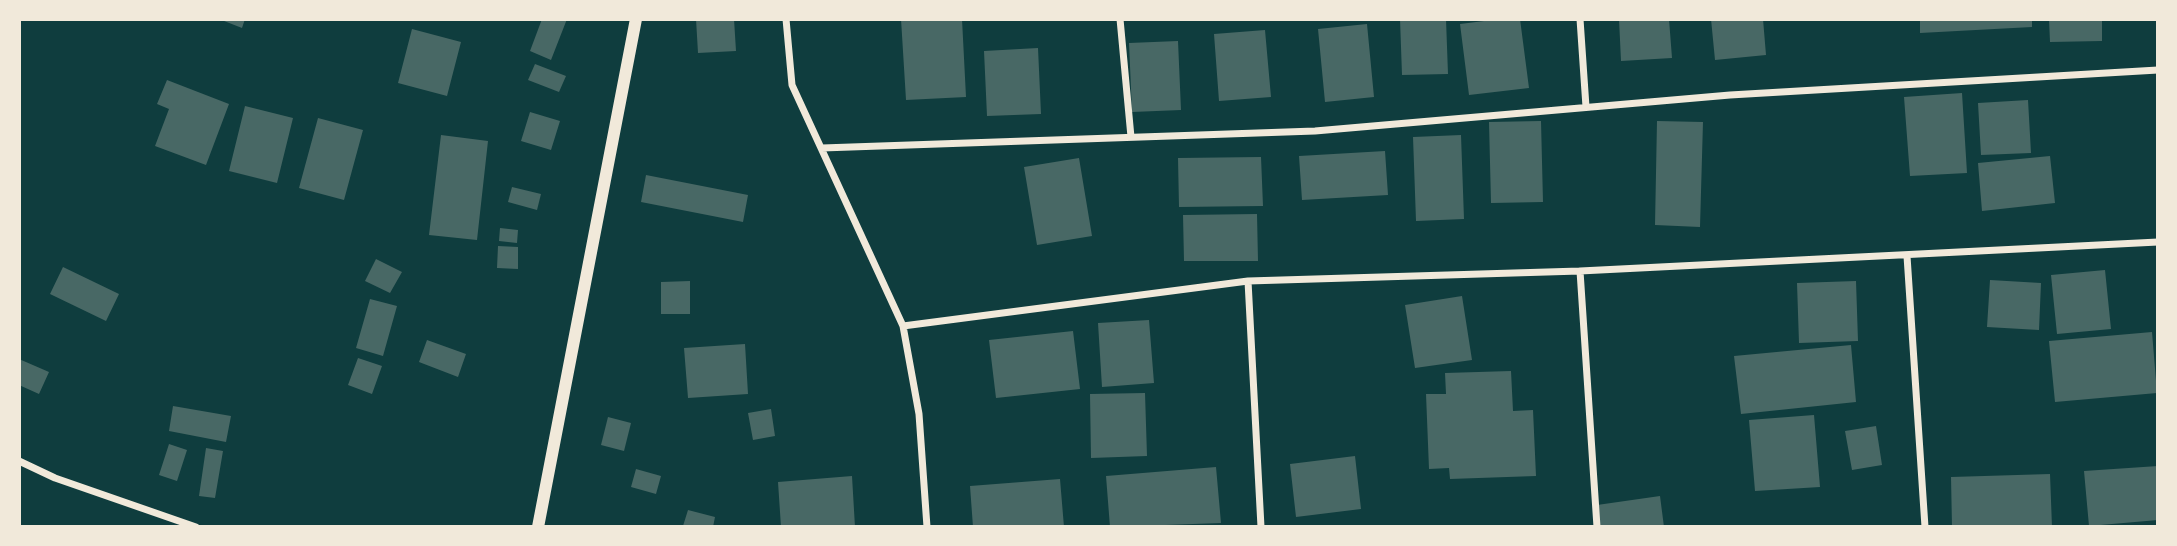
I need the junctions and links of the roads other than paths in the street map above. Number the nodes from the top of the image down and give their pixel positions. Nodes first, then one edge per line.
1 (636, 19) edge
2 (786, 19) edge
3 (1119, 19) edge
4 (1580, 19) edge
5 (2158, 69) edge
6 (1586, 107) junction
7 (1130, 137) junction
8 (822, 148) junction
9 (2158, 242) edge
10 (1907, 257) junction
11 (1580, 271) junction
12 (1248, 281) junction
13 (902, 326) junction
14 (19, 461) edge
15 (196, 527) edge
16 (538, 527) edge
17 (927, 527) edge
18 (1261, 527) edge
19 (1597, 527) edge
20 (1925, 527) edge

1 - 16 street
2 - 8 street
3 - 7 street
4 - 6 street
5 - 6 street
6 - 7 street
7 - 8 street
8 - 13 street
9 - 10 street
10 - 11 street
10 - 20 street
11 - 12 street
11 - 19 street
12 - 13 street
12 - 18 street
13 - 17 street
14 - 15 street

